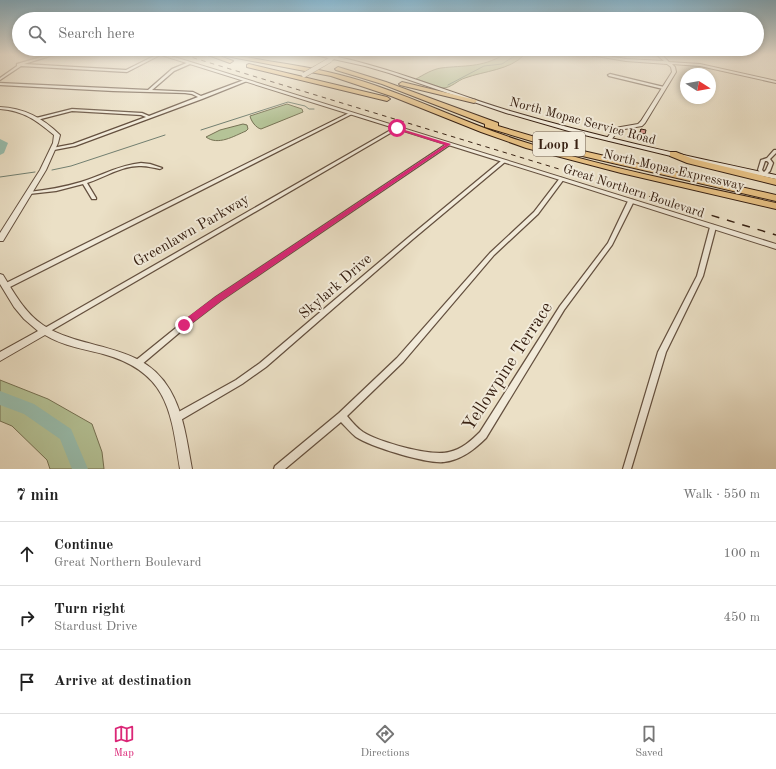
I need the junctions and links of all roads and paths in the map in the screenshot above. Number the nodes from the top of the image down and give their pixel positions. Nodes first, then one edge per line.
1 (165, 77) edge
2 (232, 77) edge
3 (305, 77) edge
4 (342, 77) edge
5 (351, 77) edge
6 (360, 77) edge
7 (364, 77) edge
8 (369, 77) edge
9 (404, 77) edge
10 (618, 77) edge
11 (671, 77) edge
12 (753, 77) edge
13 (245, 81) junction
14 (776, 82) edge
15 (0, 84) edge
16 (663, 88) junction
17 (149, 91) junction
18 (202, 98) junction
19 (474, 101) junction
20 (0, 108) edge
21 (350, 114) junction
22 (150, 117) junction
23 (37, 119) junction
24 (397, 128) junction
25 (475, 128) junction
26 (609, 139) junction
27 (449, 144) junction
28 (54, 149) junction
29 (776, 151) edge
30 (673, 154) junction
31 (768, 159) junction
32 (503, 162) junction
33 (160, 168) dead end
34 (764, 174) junction
35 (776, 176) edge
36 (562, 179) junction
37 (676, 182) junction
38 (776, 182) edge
39 (85, 183) junction
40 (29, 193) junction
41 (776, 194) edge
42 (94, 198) dead end
43 (776, 198) edge
44 (631, 201) junction
45 (776, 202) edge
46 (776, 206) edge
47 (776, 212) edge
48 (713, 227) junction
49 (0, 239) edge
50 (776, 247) edge
51 (0, 277) edge
52 (6, 286) junction
53 (44, 331) junction
54 (0, 356) edge
55 (138, 363) junction
56 (342, 416) junction
57 (176, 418) junction
58 (186, 469) edge
59 (278, 469) edge
60 (627, 469) edge

1 - 17 street
2 - 13 street, Great Northern Boulevard
3 - 25 highway
4 - 25 highway, North Mopac Expressway / Loop 1
5 - 45 highway
6 - 43 highway
7 - 41 highway, North Mopac Expressway / Loop 1
8 - 19 highway
9 - 19 main road, North Mopac Service Road
10 - 16 street
11 - 16 street
12 - 14 street
13 - 18 street
13 - 21 street, Great Northern Boulevard
15 - 17 street
16 - 26 street
17 - 18 street
18 - 22 street
19 - 26 main road, North Mopac Service Road
20 - 23 street
21 - 24 street, Great Northern Boulevard
21 - 52 street
22 - 23 street
22 - 28 street
23 - 28 street
24 - 27 street, Great Northern Boulevard
24 - 53 street, Greenlawn Parkway
25 - 37 highway, North Mopac Expressway / Loop 1
26 - 30 main road, North Mopac Service Road
27 - 32 street, Great Northern Boulevard
27 - 55 street
28 - 40 street
29 - 31 street
30 - 34 main road, North Mopac Service Road
30 - 38 highway
31 - 34 street
31 - 34 street
32 - 36 street, Great Northern Boulevard
32 - 57 street, Skylark Drive
33 - 39 street
34 - 35 main road, North Mopac Service Road
36 - 44 street, Great Northern Boulevard
36 - 56 street
37 - 46 highway, North Mopac Expressway / Loop 1
37 - 47 highway
39 - 40 street
39 - 42 street
40 - 49 street
44 - 48 street, Great Northern Boulevard
44 - 56 street, Yellowpine Terrace
48 - 50 street, Great Northern Boulevard
48 - 60 street
51 - 52 street
52 - 53 street
53 - 54 street, Greenlawn Parkway
53 - 55 street
55 - 57 street
56 - 59 street
57 - 58 street

